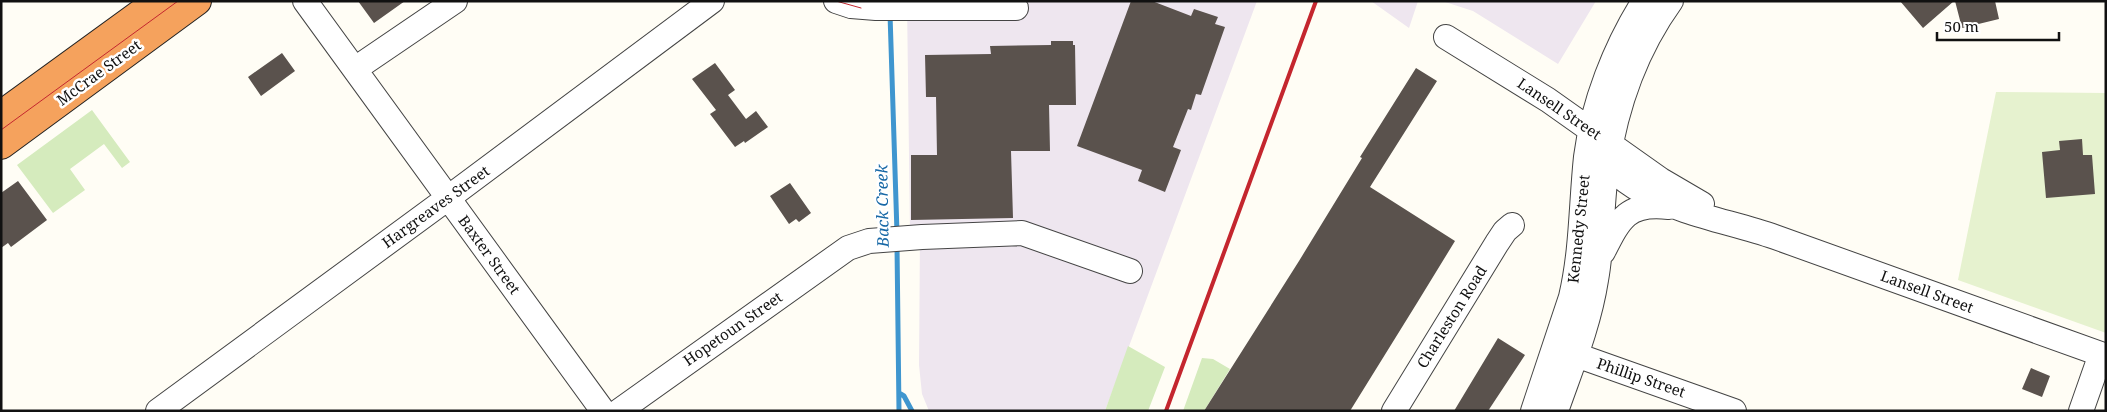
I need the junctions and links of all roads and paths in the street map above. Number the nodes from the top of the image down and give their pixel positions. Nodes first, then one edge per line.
1 (158, 1) edge
2 (197, 1) edge
3 (305, 1) edge
4 (455, 1) edge
5 (712, 1) edge
6 (836, 1) edge
7 (1671, 1) edge
8 (1637, 5) edge
9 (1016, 8) dead end
10 (1446, 37) dead end
11 (355, 69) junction
12 (1, 115) edge
13 (1, 145) edge
14 (1599, 146) junction
15 (448, 198) junction
16 (1681, 209) junction
17 (1512, 225) dead end
18 (1749, 228) junction
19 (1599, 259) junction
20 (1130, 271) dead end
21 (1576, 355) junction
22 (2103, 355) edge
23 (158, 411) edge
24 (603, 411) edge
25 (619, 411) edge
26 (1394, 411) edge
27 (1532, 411) edge
28 (1556, 411) edge
29 (1734, 411) edge
30 (2081, 411) edge

1 - 12 highway, McCrae Street
2 - 13 highway, McCrae Street
3 - 11 street, Baxter Street
4 - 11 street
5 - 15 street, Hargreaves Street
6 - 9 street
7 - 14 street
8 - 14 street
10 - 14 street, Lansell Street
11 - 15 street, Baxter Street
14 - 16 street, Lansell Street
14 - 18 street, Lansell Street
14 - 19 street, Kennedy Street
14 - 27 street, Kennedy Street
15 - 23 street, Hargreaves Street
15 - 24 street, Baxter Street
16 - 18 street, Lansell Street
16 - 19 street
17 - 26 street, Charleston Road
18 - 22 street, Lansell Street
19 - 21 street, Kennedy Street
20 - 25 street, Hopetoun Street
21 - 28 street, Kennedy Street
21 - 29 street, Phillip Street
22 - 30 street

